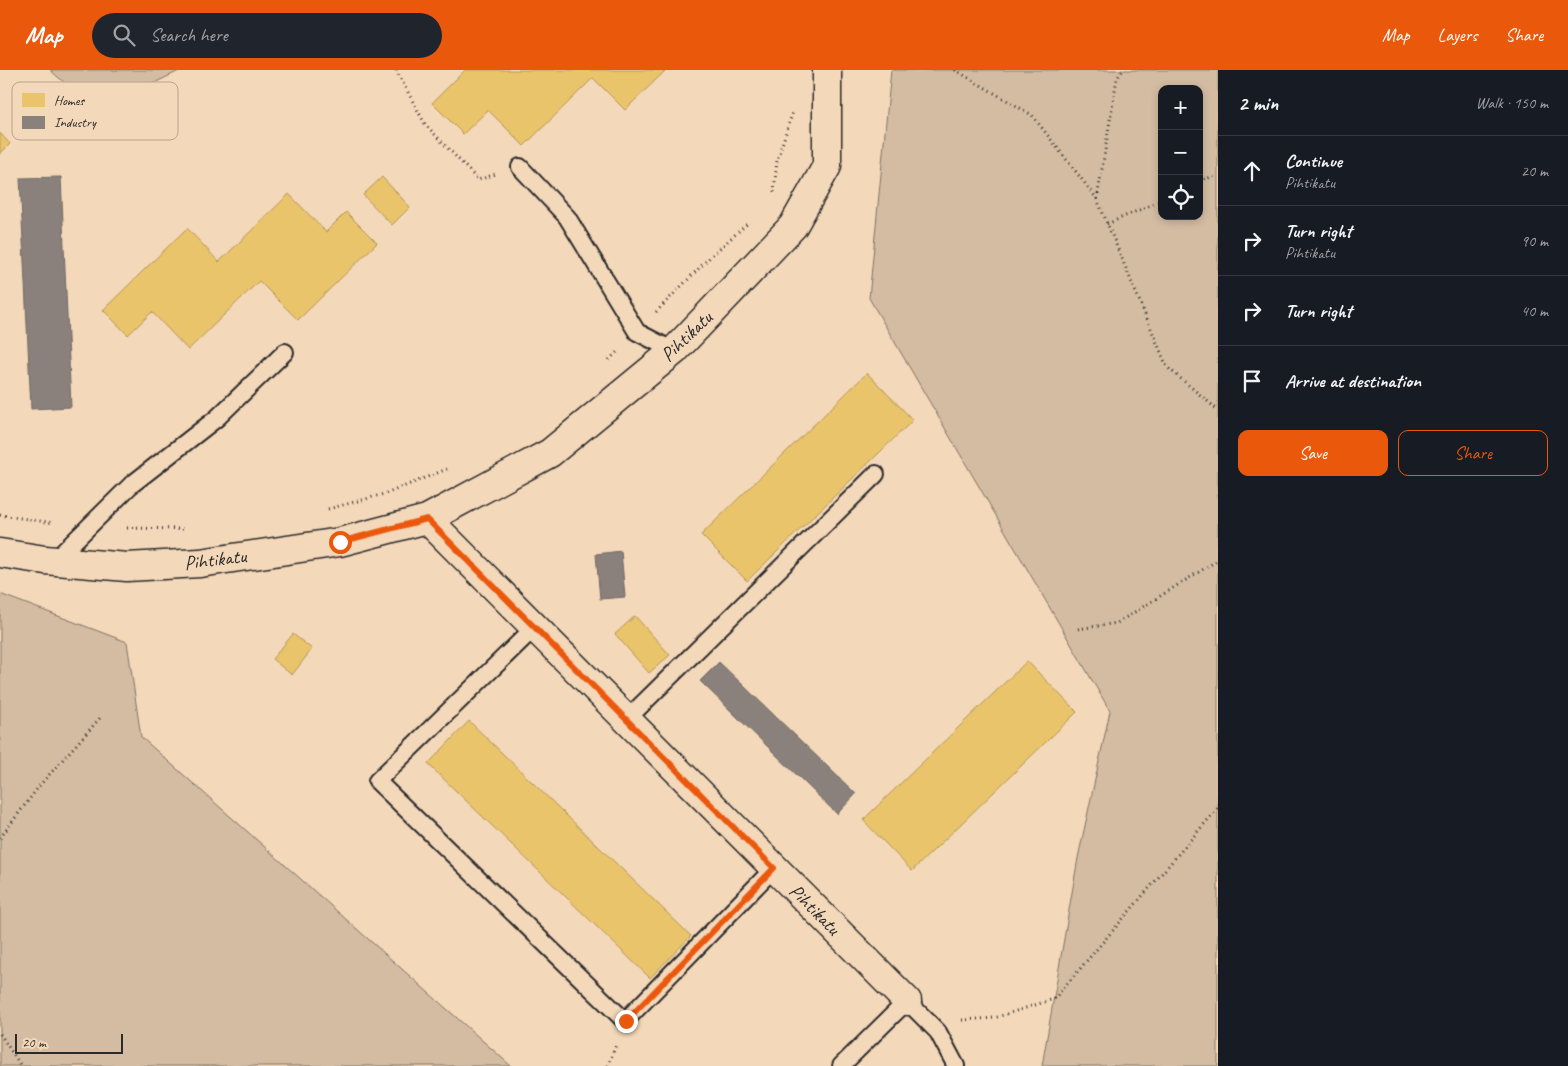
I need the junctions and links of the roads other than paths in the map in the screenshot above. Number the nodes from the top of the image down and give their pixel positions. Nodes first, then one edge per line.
1 (827, 70) edge
2 (520, 167) road end
3 (674, 350) junction
4 (285, 352) dead end
5 (876, 474) dead end
6 (427, 519) junction
7 (0, 553) edge
8 (55, 560) junction
9 (536, 628) junction
10 (627, 719) junction
11 (774, 868) junction
12 (906, 1001) junction
13 (841, 1066) edge
14 (956, 1066) edge

1 - 3 street, Pihtikatu
2 - 3 lane
3 - 6 street, Pihtikatu
4 - 8 lane
5 - 10 lane
6 - 8 street, Pihtikatu
6 - 9 street, Pihtikatu
7 - 8 street, Pihtikatu
9 - 10 street, Pihtikatu
9 - 11 lane
10 - 11 street, Pihtikatu
11 - 12 street, Pihtikatu
12 - 13 lane
12 - 14 lane

